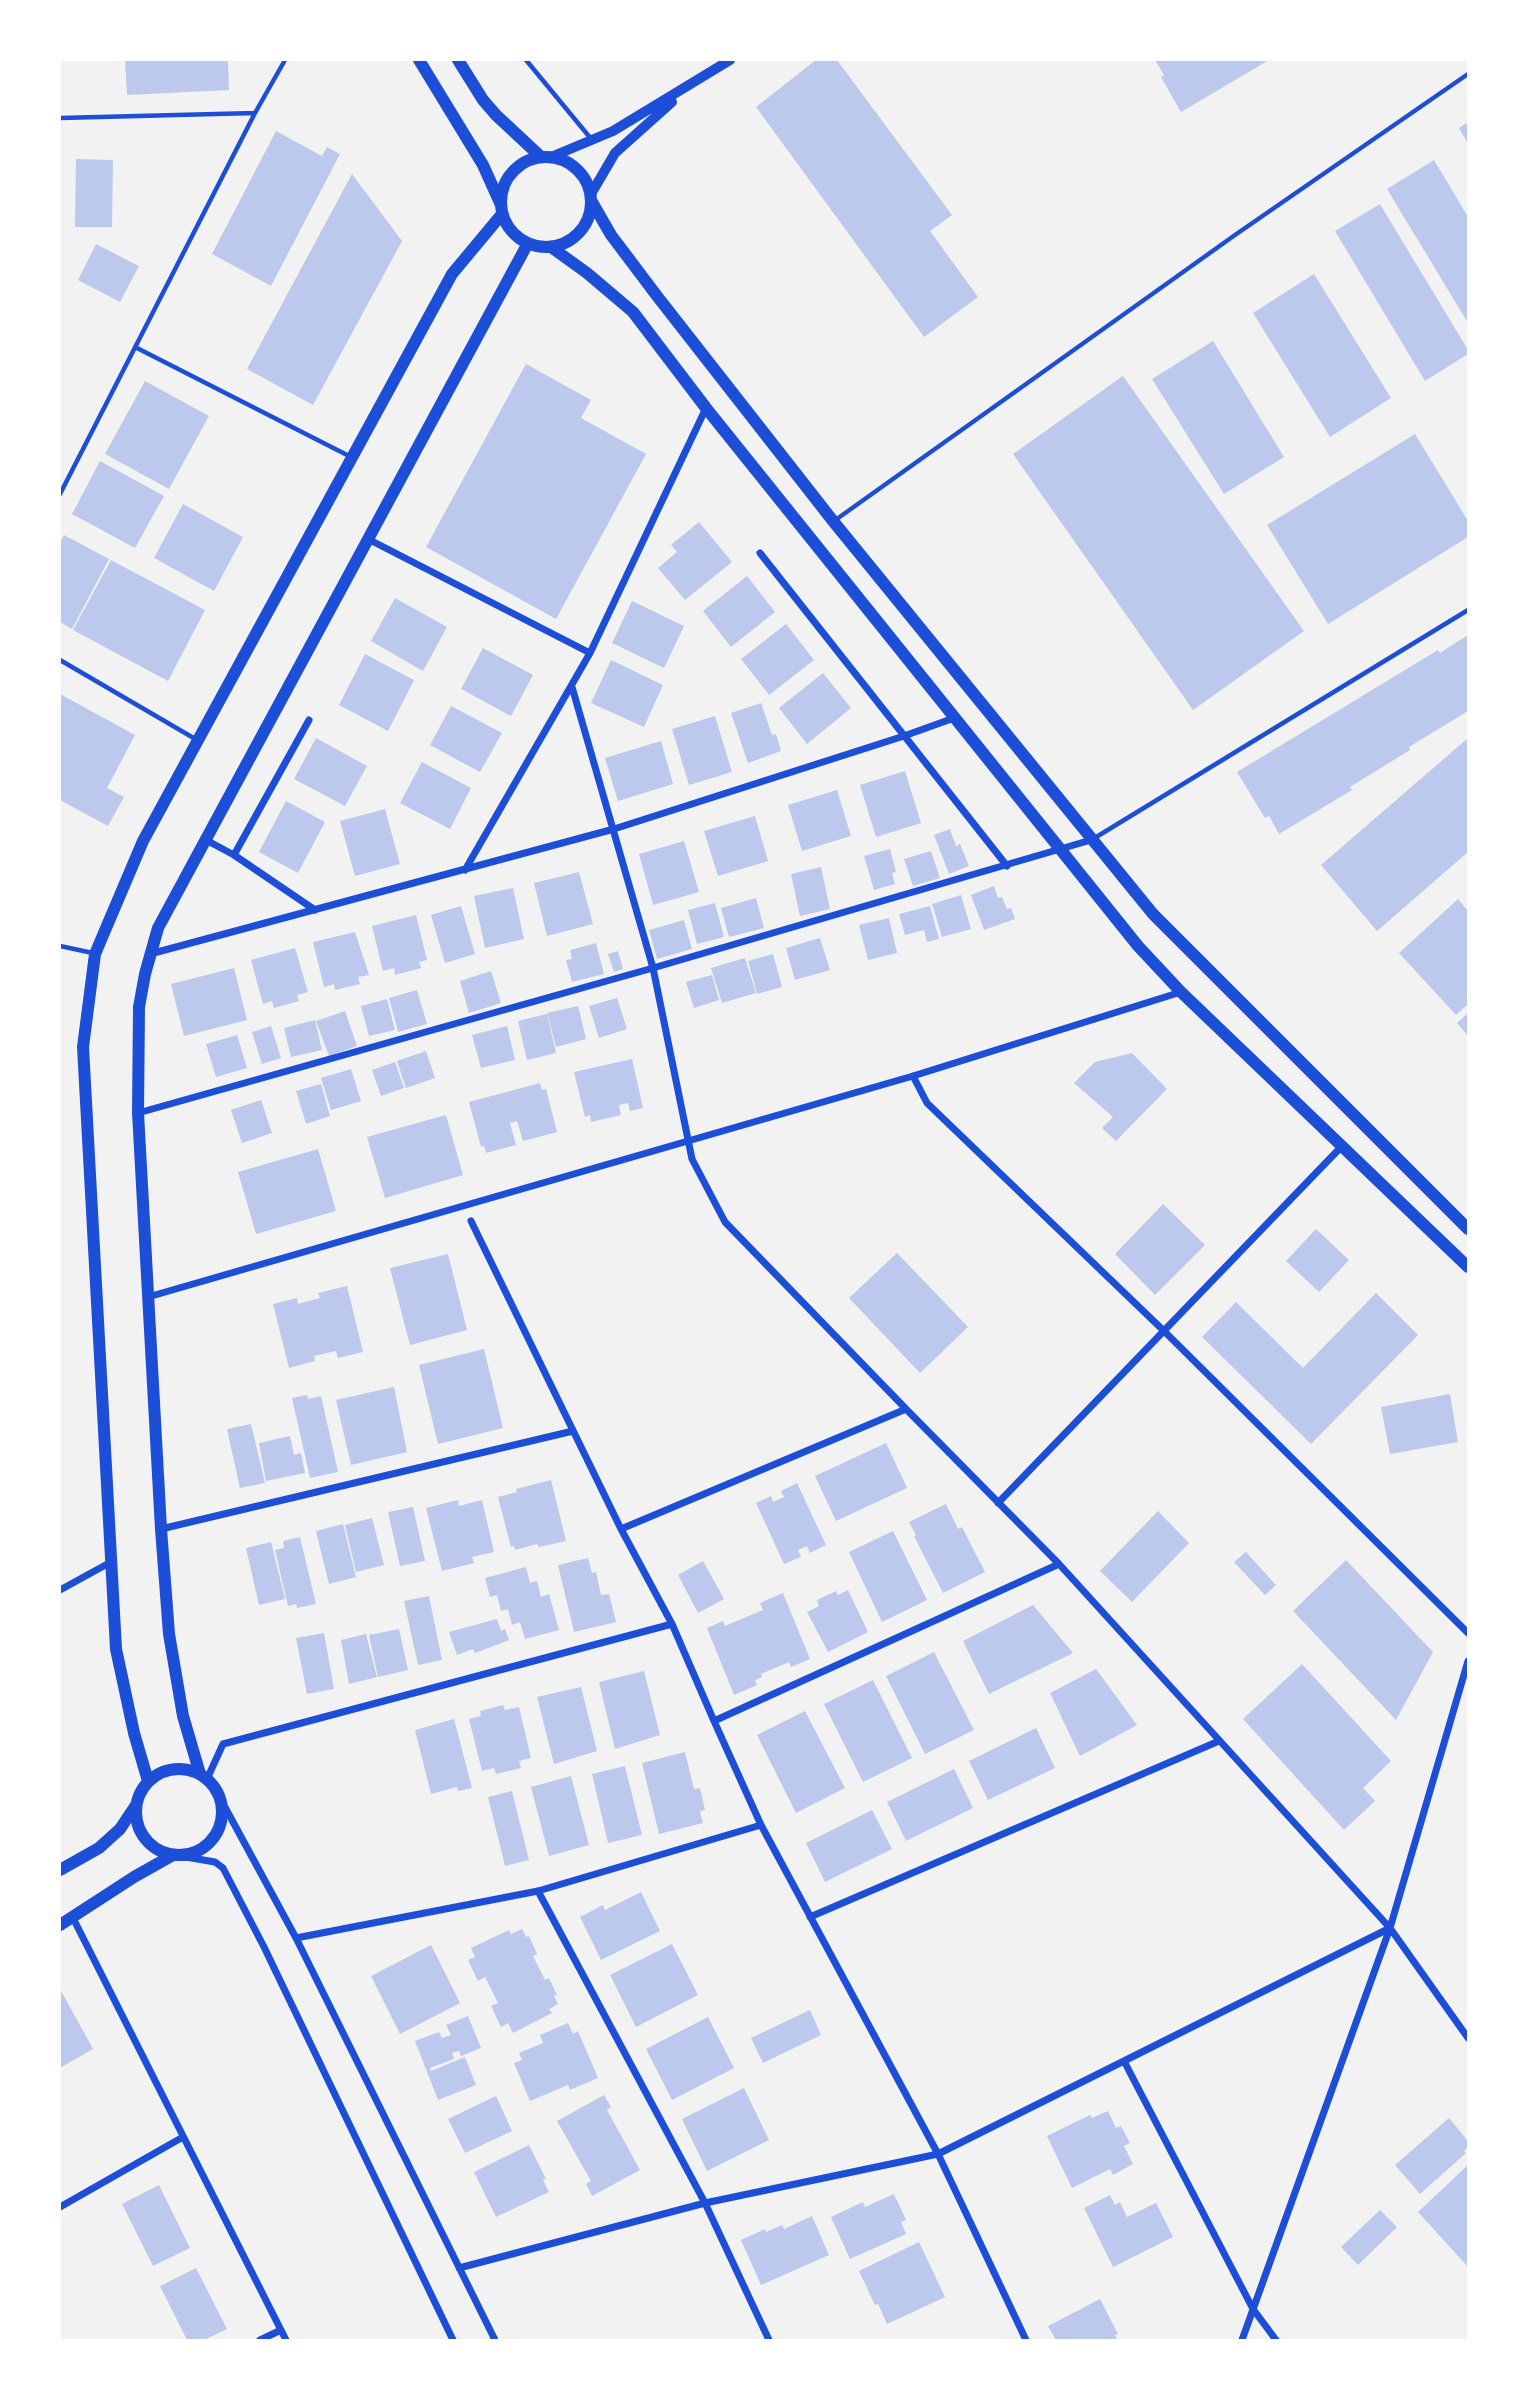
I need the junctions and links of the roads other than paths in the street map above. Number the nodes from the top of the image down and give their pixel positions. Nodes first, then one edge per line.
1 (285, 60) edge
2 (419, 60) edge
3 (458, 60) edge
4 (526, 60) edge
5 (730, 60) edge
6 (1468, 74) edge
7 (698, 80) junction
8 (255, 113) junction
9 (60, 118) edge
10 (593, 141) junction
11 (546, 157) junction
12 (592, 198) junction
13 (502, 210) junction
14 (528, 243) junction
15 (551, 247) junction
16 (135, 347) junction
17 (706, 408) junction
18 (352, 458) junction
19 (60, 494) edge
20 (833, 521) junction
21 (368, 539) junction
22 (760, 553) dead end
23 (1468, 610) edge
24 (590, 653) junction
25 (60, 660) edge
26 (572, 687) junction
27 (954, 718) junction
28 (309, 720) dead end
29 (904, 736) junction
30 (198, 741) junction
31 (614, 830) junction
32 (206, 840) junction
33 (1091, 840) junction
34 (1060, 851) junction
35 (234, 855) junction
36 (1007, 866) junction
37 (465, 870) junction
38 (315, 910) junction
39 (60, 946) edge
40 (94, 954) junction
41 (149, 955) junction
42 (653, 968) junction
43 (1181, 992) junction
44 (913, 1076) junction
45 (138, 1113) junction
46 (689, 1142) junction
47 (1342, 1146) junction
48 (471, 1221) dead end
49 (1468, 1230) edge
50 (1468, 1267) edge
51 (148, 1297) junction
52 (1164, 1331) junction
53 (906, 1409) junction
54 (573, 1431) junction
55 (998, 1503) junction
56 (161, 1529) junction
57 (621, 1529) junction
58 (111, 1562) junction
59 (1059, 1564) junction
60 (60, 1590) edge
61 (672, 1624) junction
62 (1468, 1633) edge
63 (1468, 1661) edge
64 (715, 1721) junction
65 (1219, 1741) junction
66 (203, 1776) junction
67 (148, 1781) junction
68 (220, 1798) junction
69 (136, 1804) junction
70 (761, 1825) junction
71 (176, 1855) junction
72 (60, 1870) edge
73 (538, 1891) junction
74 (810, 1917) junction
75 (73, 1918) junction
76 (60, 1925) edge
77 (1390, 1927) junction
78 (296, 1938) junction
79 (1468, 2038) edge
80 (1124, 2061) junction
81 (183, 2137) junction
82 (938, 2154) junction
83 (705, 2203) junction
84 (60, 2207) edge
85 (459, 2268) junction
86 (1253, 2309) junction
87 (281, 2330) junction
88 (260, 2340) edge
89 (286, 2340) edge
90 (453, 2340) edge
91 (495, 2340) edge
92 (769, 2340) edge
93 (1026, 2340) edge
94 (1242, 2340) edge
95 (1276, 2340) edge

1 - 8 lane
2 - 13 main road
3 - 11 main road
4 - 10 lane
5 - 7 street
6 - 20 lane
7 - 10 street
7 - 12 street
8 - 9 lane
8 - 16 lane
10 - 11 street
11 - 12 main road
11 - 13 main road
12 - 15 main road
12 - 20 main road
13 - 14 main road
13 - 18 main road
14 - 15 main road
14 - 21 main road
15 - 17 main road
16 - 18 lane
16 - 19 lane
17 - 24 street
17 - 27 main road
18 - 30 main road
20 - 33 main road
21 - 24 street
21 - 32 main road
22 - 29 street
23 - 33 lane
24 - 26 street
25 - 30 lane
26 - 31 street
26 - 37 street
27 - 29 street
27 - 34 main road
28 - 35 street
29 - 31 street
29 - 36 street
30 - 40 main road
31 - 37 street
31 - 42 street
32 - 35 street
32 - 41 main road
33 - 34 street
33 - 49 main road
34 - 36 street
34 - 43 main road
35 - 38 street
36 - 42 street
37 - 38 street
38 - 41 street
39 - 40 lane
40 - 58 main road
41 - 45 main road
42 - 45 street
42 - 46 street
43 - 44 street
43 - 47 main road
44 - 46 street
44 - 52 street
45 - 51 main road
46 - 51 street
46 - 53 street
47 - 50 main road
47 - 52 street
48 - 54 street
51 - 56 main road
52 - 55 street
52 - 62 street
53 - 55 street
53 - 57 street
54 - 56 street
54 - 57 street
55 - 59 street
56 - 66 main road
57 - 61 street
58 - 60 street
58 - 67 main road
59 - 64 street
59 - 65 street
61 - 64 street
61 - 66 street
63 - 77 street
64 - 70 street
65 - 74 street
65 - 77 street
66 - 67 main road
66 - 68 main road
67 - 69 main road
68 - 71 main road
68 - 78 street
69 - 71 main road
69 - 72 main road
70 - 73 street
70 - 74 street
71 - 75 main road
71 - 90 street
73 - 78 street
73 - 83 street
74 - 82 street
75 - 76 main road
75 - 81 street
77 - 79 street
77 - 80 street
77 - 86 street
78 - 85 street
80 - 82 street
80 - 86 street
81 - 84 street
81 - 87 street
82 - 83 street
82 - 93 street
83 - 85 street
83 - 92 street
85 - 91 street
86 - 94 street
86 - 95 street
87 - 88 street
87 - 89 street

